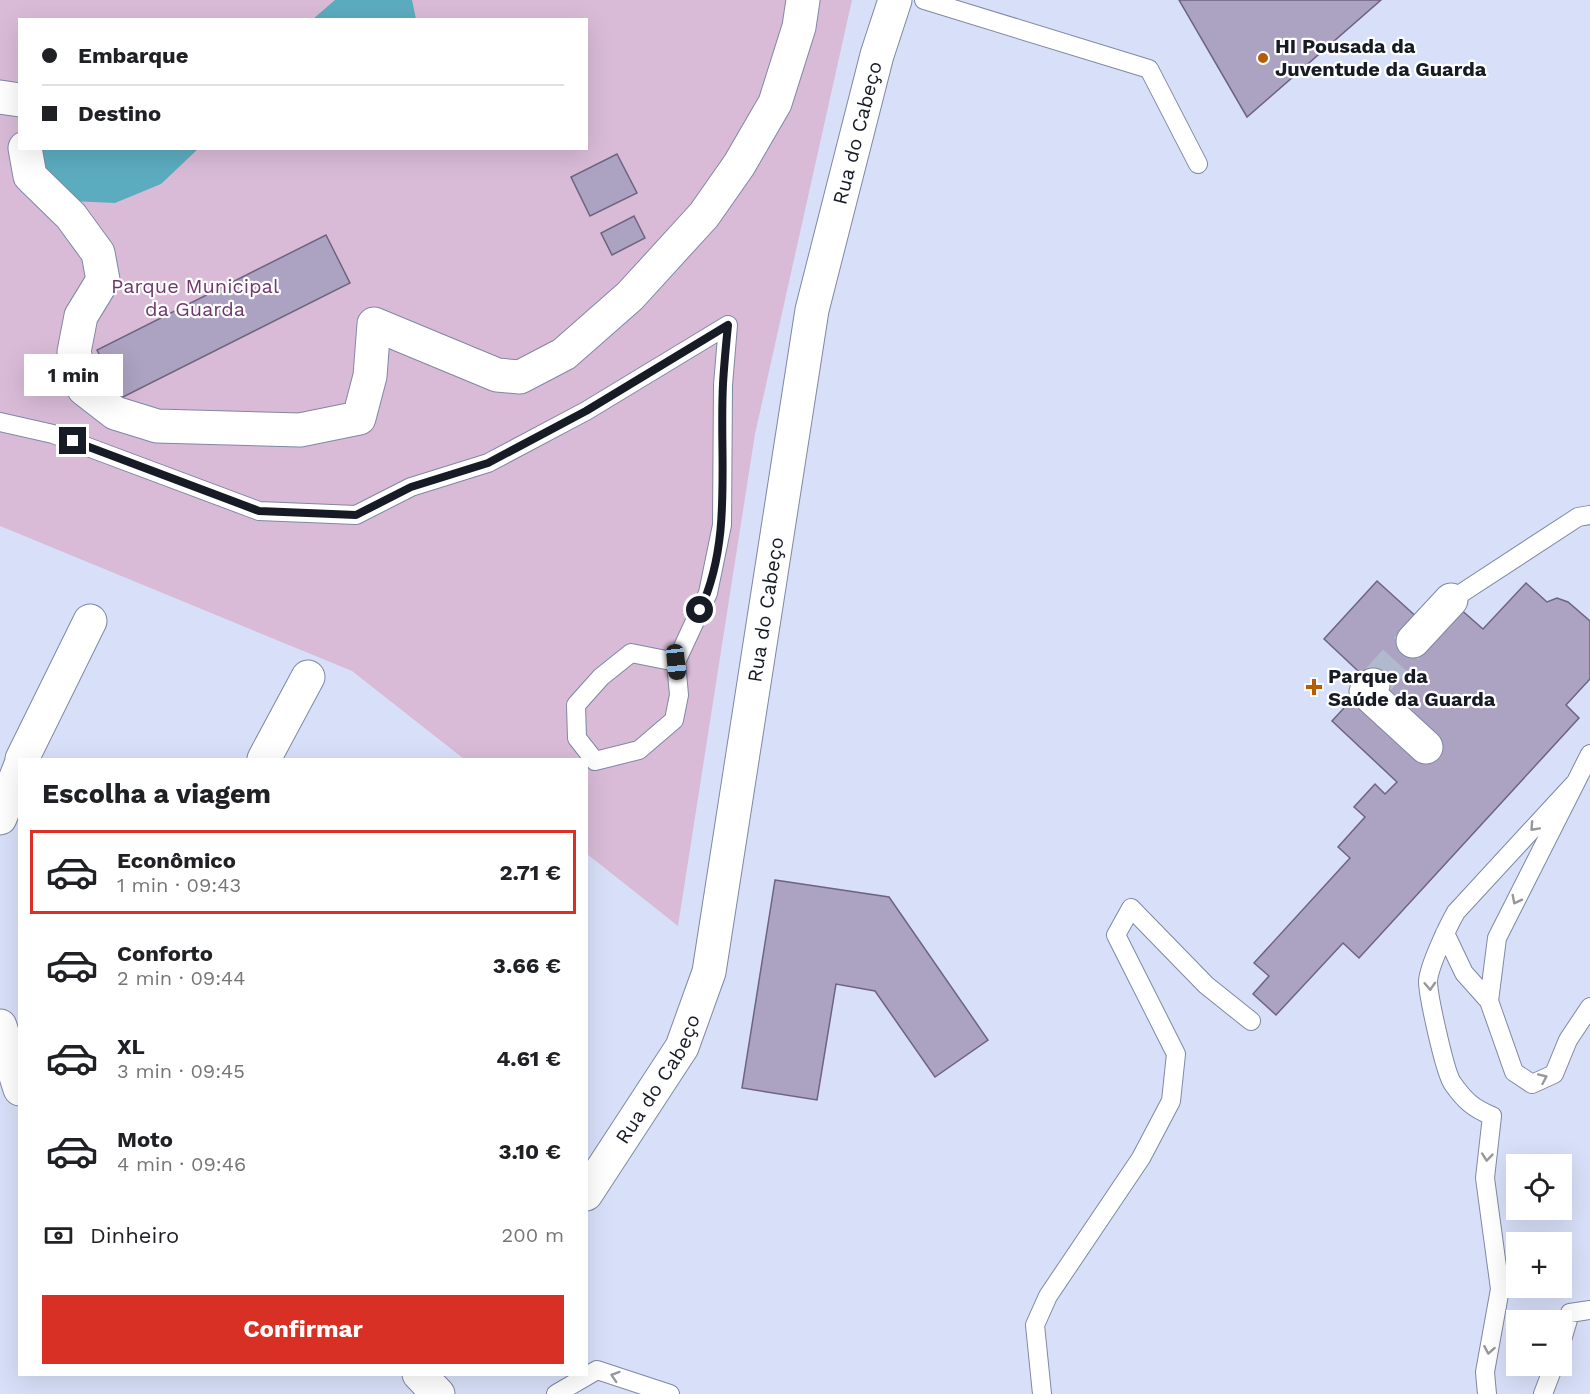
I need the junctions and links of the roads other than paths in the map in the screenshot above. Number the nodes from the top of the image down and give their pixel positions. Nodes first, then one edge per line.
1 (803, 0) edge
2 (895, 0) edge
3 (924, 0) edge
4 (0, 97) edge
5 (18, 100) edge
6 (26, 150) edge
7 (1198, 164) dead end
8 (0, 422) edge
9 (1590, 515) edge
10 (1451, 600) joint
11 (90, 621) dead end
12 (1413, 641) tunnel mouth
13 (676, 662) junction
14 (308, 676) dead end
15 (1373, 685) dead end
16 (1426, 747) dead end
17 (1590, 754) edge
18 (22, 758) edge
19 (265, 758) edge
20 (18, 772) edge
21 (1574, 784) junction
22 (0, 818) edge
23 (1445, 933) junction
24 (1489, 1001) junction
25 (1590, 1007) edge
26 (1251, 1021) dead end
27 (0, 1026) edge
28 (18, 1083) edge
29 (588, 1190) edge
30 (1590, 1310) edge
31 (1572, 1313) edge
32 (588, 1375) edge
33 (421, 1376) edge
34 (454, 1376) edge
35 (587, 1376) edge
36 (1550, 1376) edge
37 (642, 1390) edge
38 (439, 1394) edge
39 (556, 1394) edge
40 (670, 1394) edge
41 (1042, 1394) edge
42 (1487, 1394) edge
43 (1543, 1394) edge

1 - 6 street
2 - 29 street, Rua do Cabeço
3 - 7 lane
4 - 5 street
8 - 13 lane
9 - 10 lane
10 - 12 street
11 - 18 street
13 - 13 lane
14 - 19 street
15 - 16 street
17 - 21 lane
20 - 22 street
21 -> 23 lane
21 -> 24 lane
23 - 24 lane
23 -> 42 lane
24 -> 25 lane
26 - 41 lane
27 - 28 street
30 - 31 lane
37 -> 32 lane
33 - 38 street
34 - 38 street
35 -> 39 lane
36 - 43 lane
37 - 40 lane

